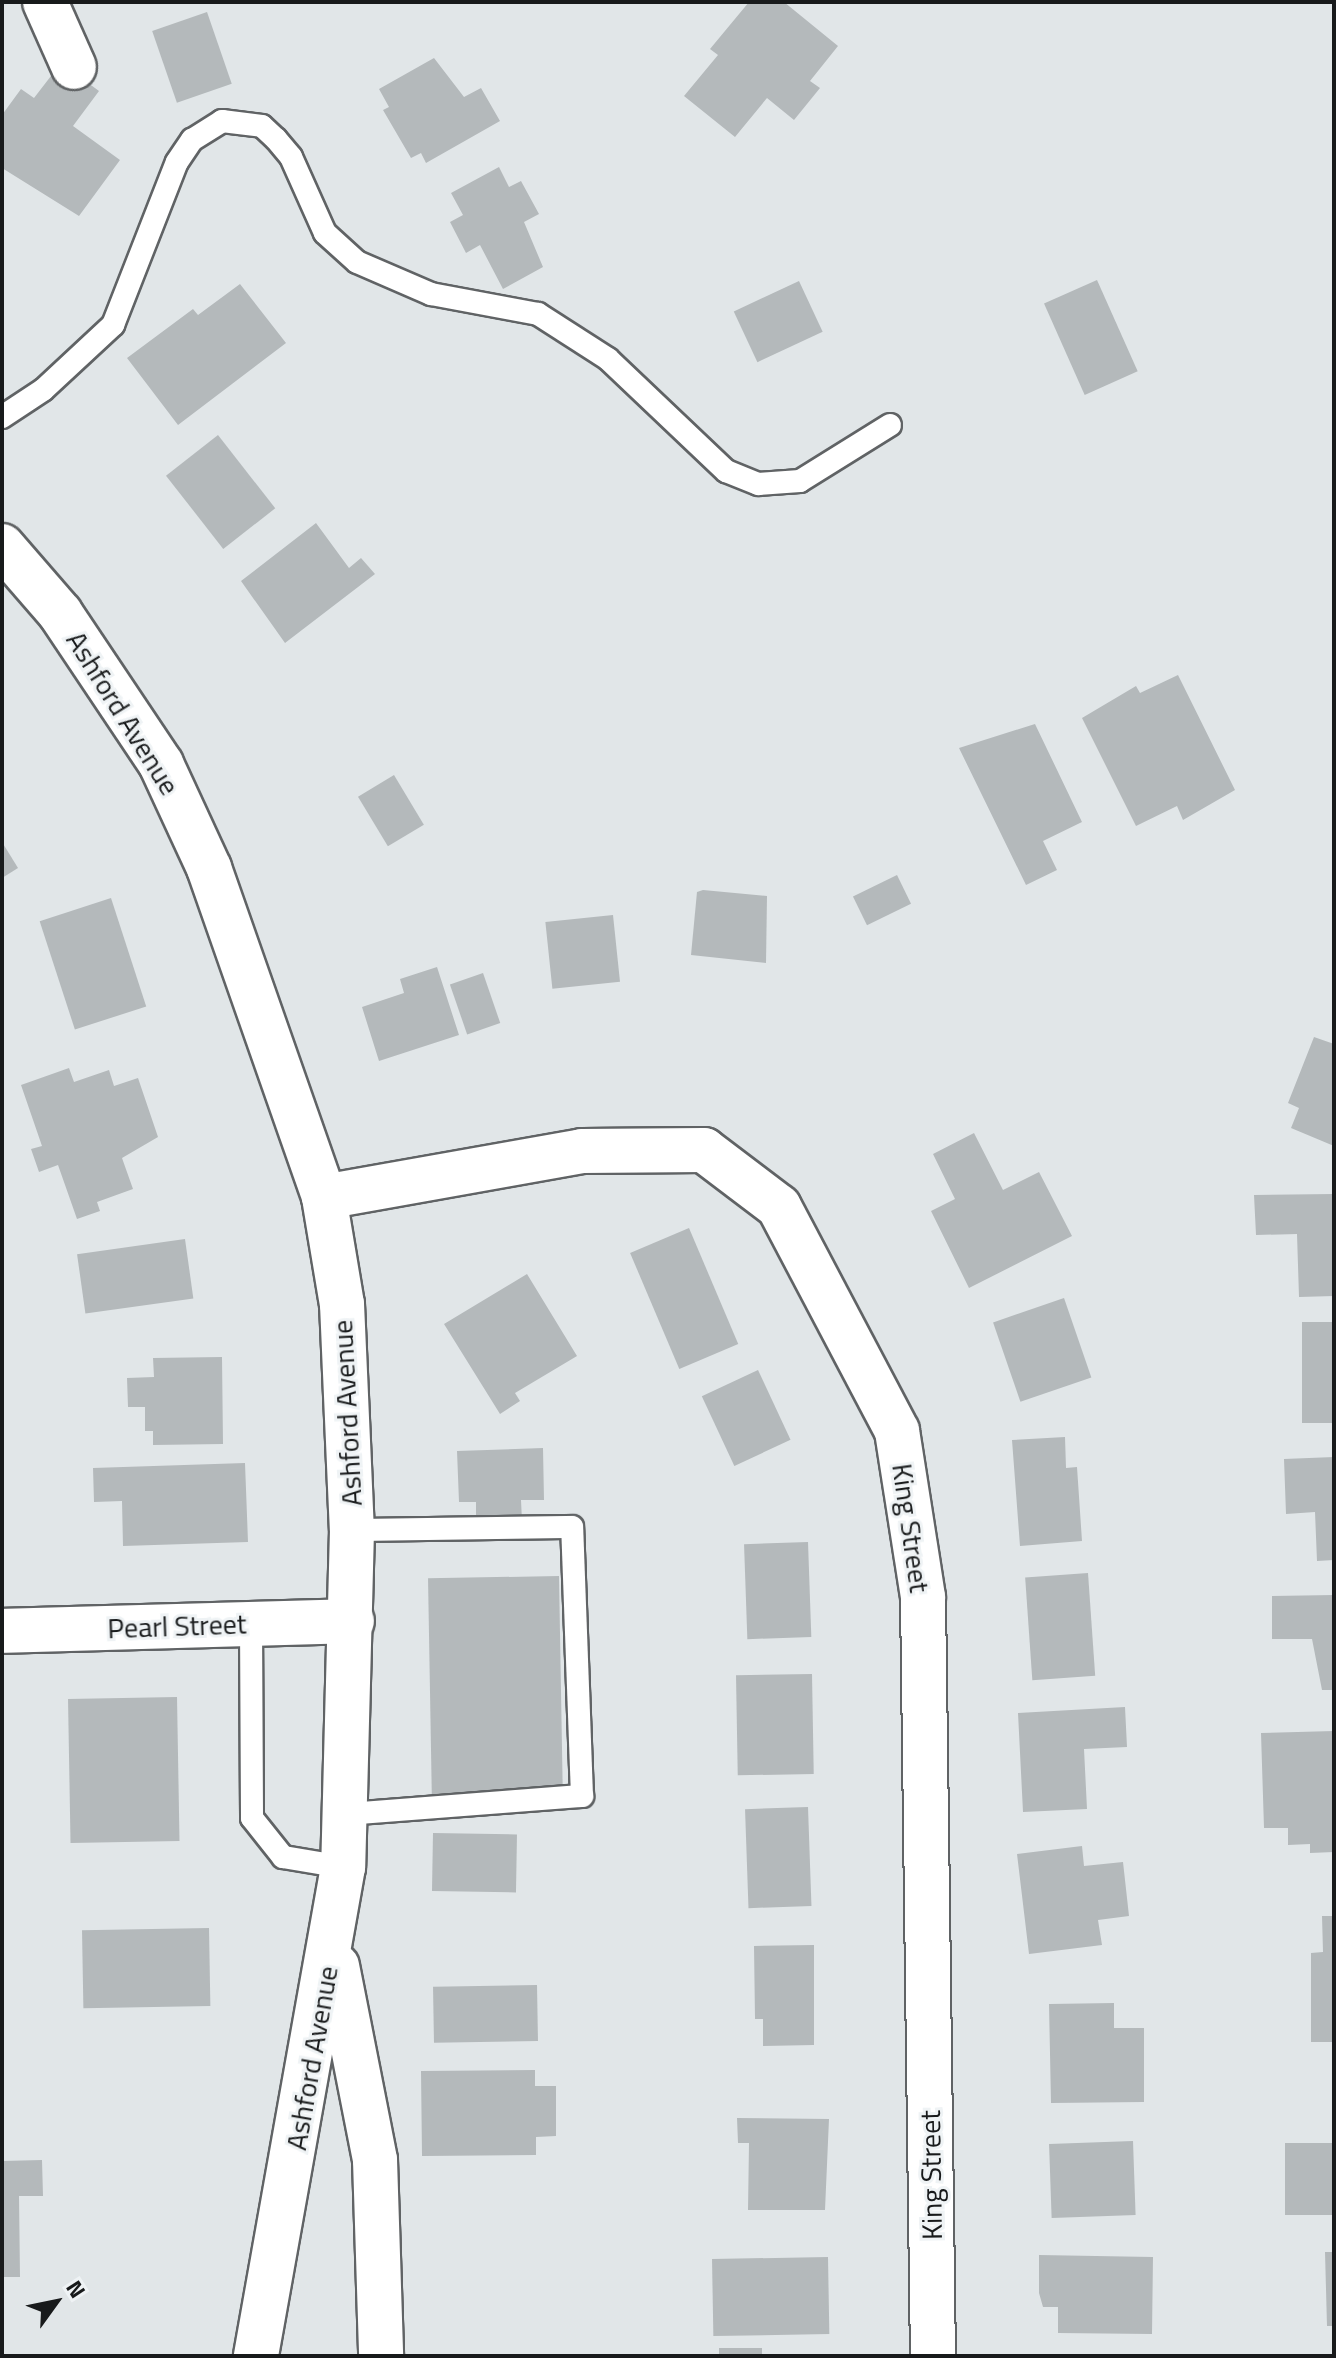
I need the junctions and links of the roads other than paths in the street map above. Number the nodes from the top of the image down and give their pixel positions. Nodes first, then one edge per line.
1 (45, 2) edge
2 (74, 67) dead end
3 (2, 417) edge
4 (890, 425) dead end
5 (2, 546) edge
6 (324, 1197) junction
7 (352, 1530) junction
8 (352, 1621) junction
9 (251, 1623) junction
10 (2, 1631) edge
11 (347, 1814) junction
12 (343, 1867) junction
13 (332, 1942) junction
14 (256, 2356) edge
15 (381, 2356) edge
16 (933, 2356) edge

1 - 2 main road
3 - 4 lane
5 - 6 main road, Ashford Avenue
6 - 7 main road, Ashford Avenue
6 - 16 main road, King Street
7 - 8 main road, Ashford Avenue
7 - 11 lane
8 - 9 main road, Pearl Street
8 - 11 main road, Ashford Avenue
9 - 10 main road, Pearl Street
9 - 12 lane
11 - 12 main road, Ashford Avenue
12 - 13 main road, Ashford Avenue
13 - 14 main road, Ashford Avenue
13 - 15 main road

